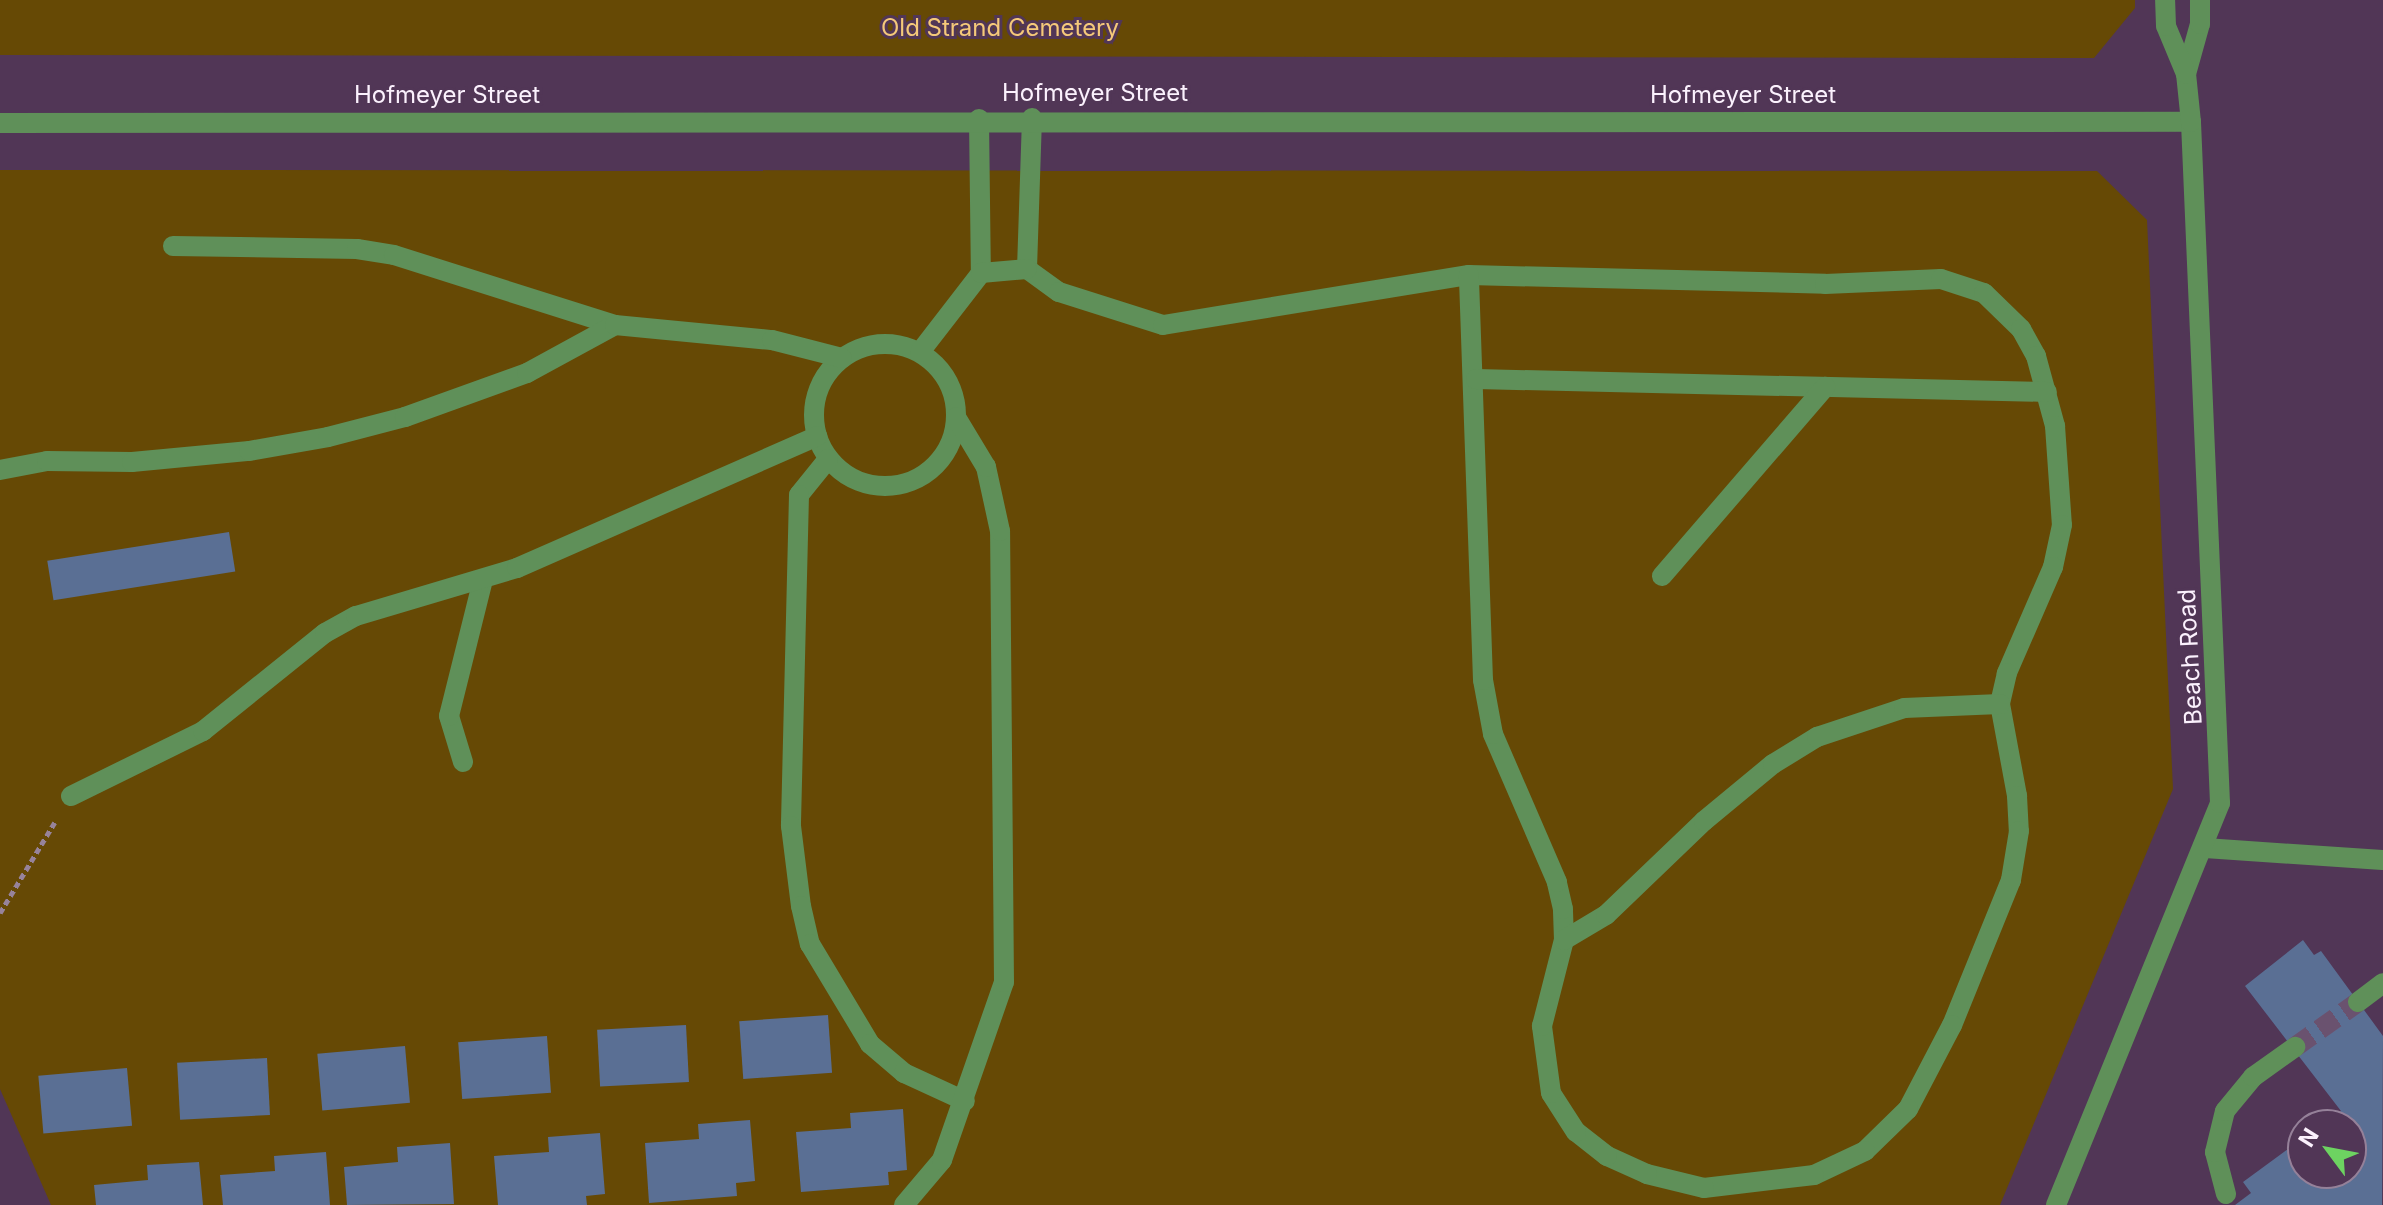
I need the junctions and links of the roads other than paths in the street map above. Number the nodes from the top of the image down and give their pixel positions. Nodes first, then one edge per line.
1 (2165, 0) edge
2 (2200, 0) edge
3 (2186, 74) junction
4 (1032, 118) junction
5 (979, 119) junction
6 (2191, 122) junction
7 (0, 123) edge
8 (173, 246) dead end
9 (1027, 269) junction
10 (981, 273) junction
11 (1469, 275) junction
12 (615, 325) junction
13 (920, 352) junction
14 (842, 358) junction
15 (1476, 379) junction
16 (1825, 387) junction
17 (2047, 392) junction
18 (956, 417) junction
19 (817, 436) junction
20 (828, 459) junction
21 (0, 470) edge
22 (1662, 576) dead end
23 (483, 580) junction
24 (2000, 704) junction
25 (463, 762) dead end
26 (71, 796) road end
27 (2205, 848) junction
28 (2383, 860) edge
29 (1564, 940) junction
30 (2383, 983) edge
31 (2358, 1002) tunnel mouth
32 (2295, 1047) tunnel mouth
33 (965, 1101) junction
34 (2226, 1194) dead end
35 (904, 1205) edge
36 (2056, 1205) edge

1 - 3 street, Beach Road
2 - 3 street, Beach Road
3 - 6 street, Beach Road
4 - 5 street, Hofmeyer Street
4 - 6 street, Hofmeyer Street
4 - 9 street
5 - 7 street, Hofmeyer Street
5 - 10 street
6 - 27 street, Beach Road
8 - 12 street
9 - 10 street
9 - 11 street
10 - 13 street
11 - 15 street
11 - 17 street
12 - 14 street
12 - 21 street
13 - 14 street
13 - 18 street
14 - 19 street
15 - 16 street
15 - 29 street
16 - 17 street
16 - 22 street
17 - 24 street
18 - 20 street
18 - 33 street
19 - 20 street
19 - 23 street
20 - 33 street
23 - 25 street
23 - 26 street
24 - 29 street
24 - 29 street
27 - 28 street
27 - 36 street, Beach Road
30 - 31 street
32 - 34 street
33 - 35 street

